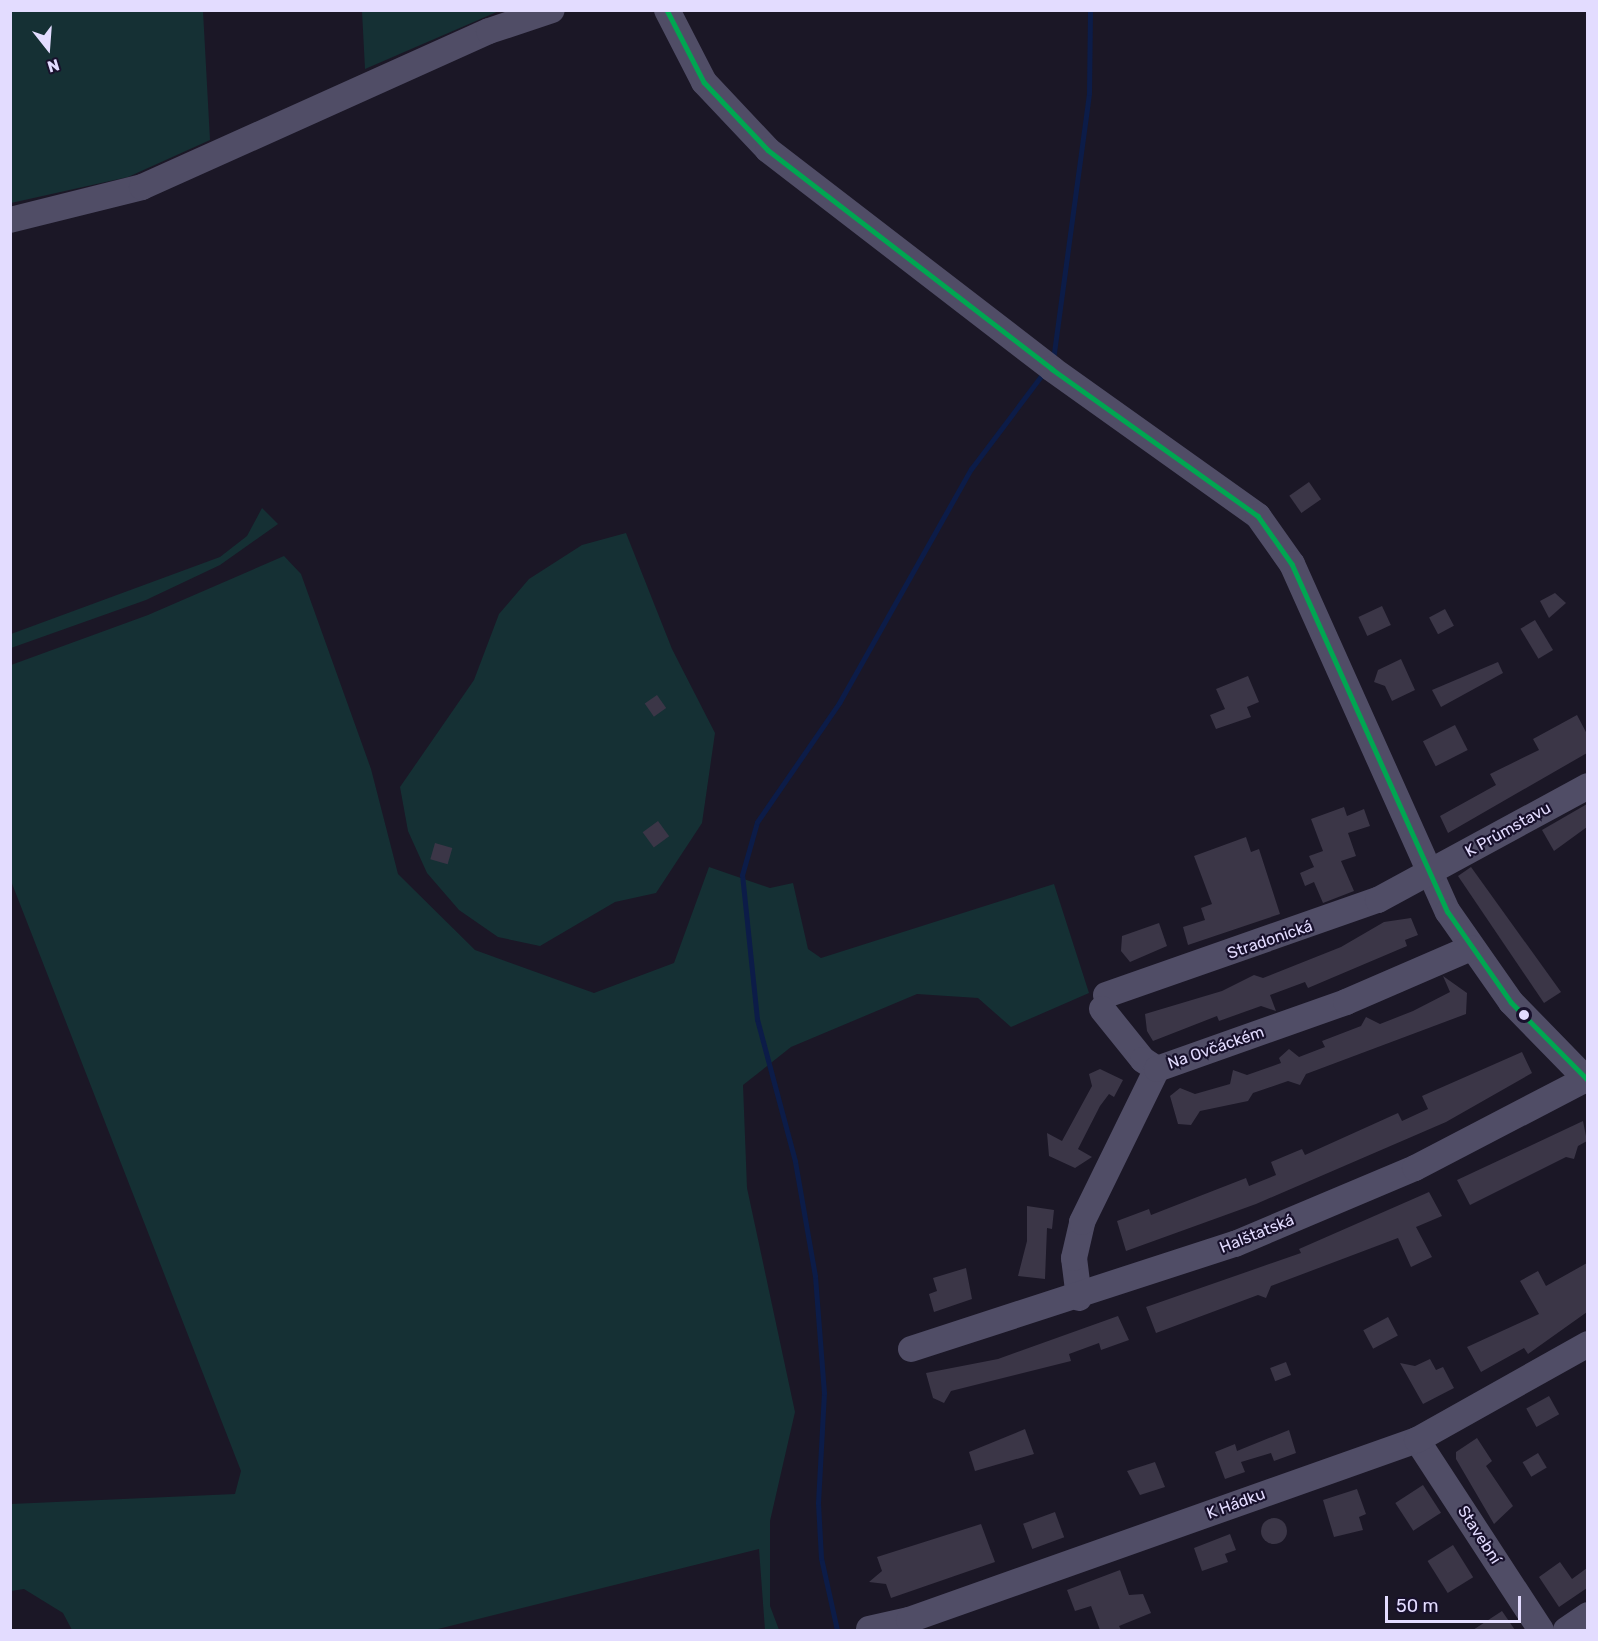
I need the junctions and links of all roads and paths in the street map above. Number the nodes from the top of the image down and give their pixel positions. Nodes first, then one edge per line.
1 (552, 10) edge
2 (667, 10) edge
3 (10, 220) edge
4 (1587, 786) edge
5 (1429, 874) junction
6 (1471, 948) junction
7 (1157, 1069) junction
8 (1587, 1079) edge
9 (1079, 1298) junction
10 (1587, 1344) edge
11 (911, 1349) dead end
12 (1417, 1440) junction
13 (1587, 1616) edge
14 (913, 1625) edge
15 (869, 1629) dead end
16 (1541, 1630) edge
17 (1566, 1630) edge

1 - 3 street
2 - 5 street
4 - 5 street, K Průmstavu
5 - 6 street
5 - 7 street, Stradonická
6 - 7 street, Na Ovčáckém
6 - 8 street
7 - 9 street, Na Ovčáckém
8 - 9 street, Halštatská
9 - 11 street, Halštatská
10 - 12 street, K Hádku
12 - 14 street, K Hádku
12 - 16 street, Stavební
13 - 17 street
14 - 15 street, K Hádku

